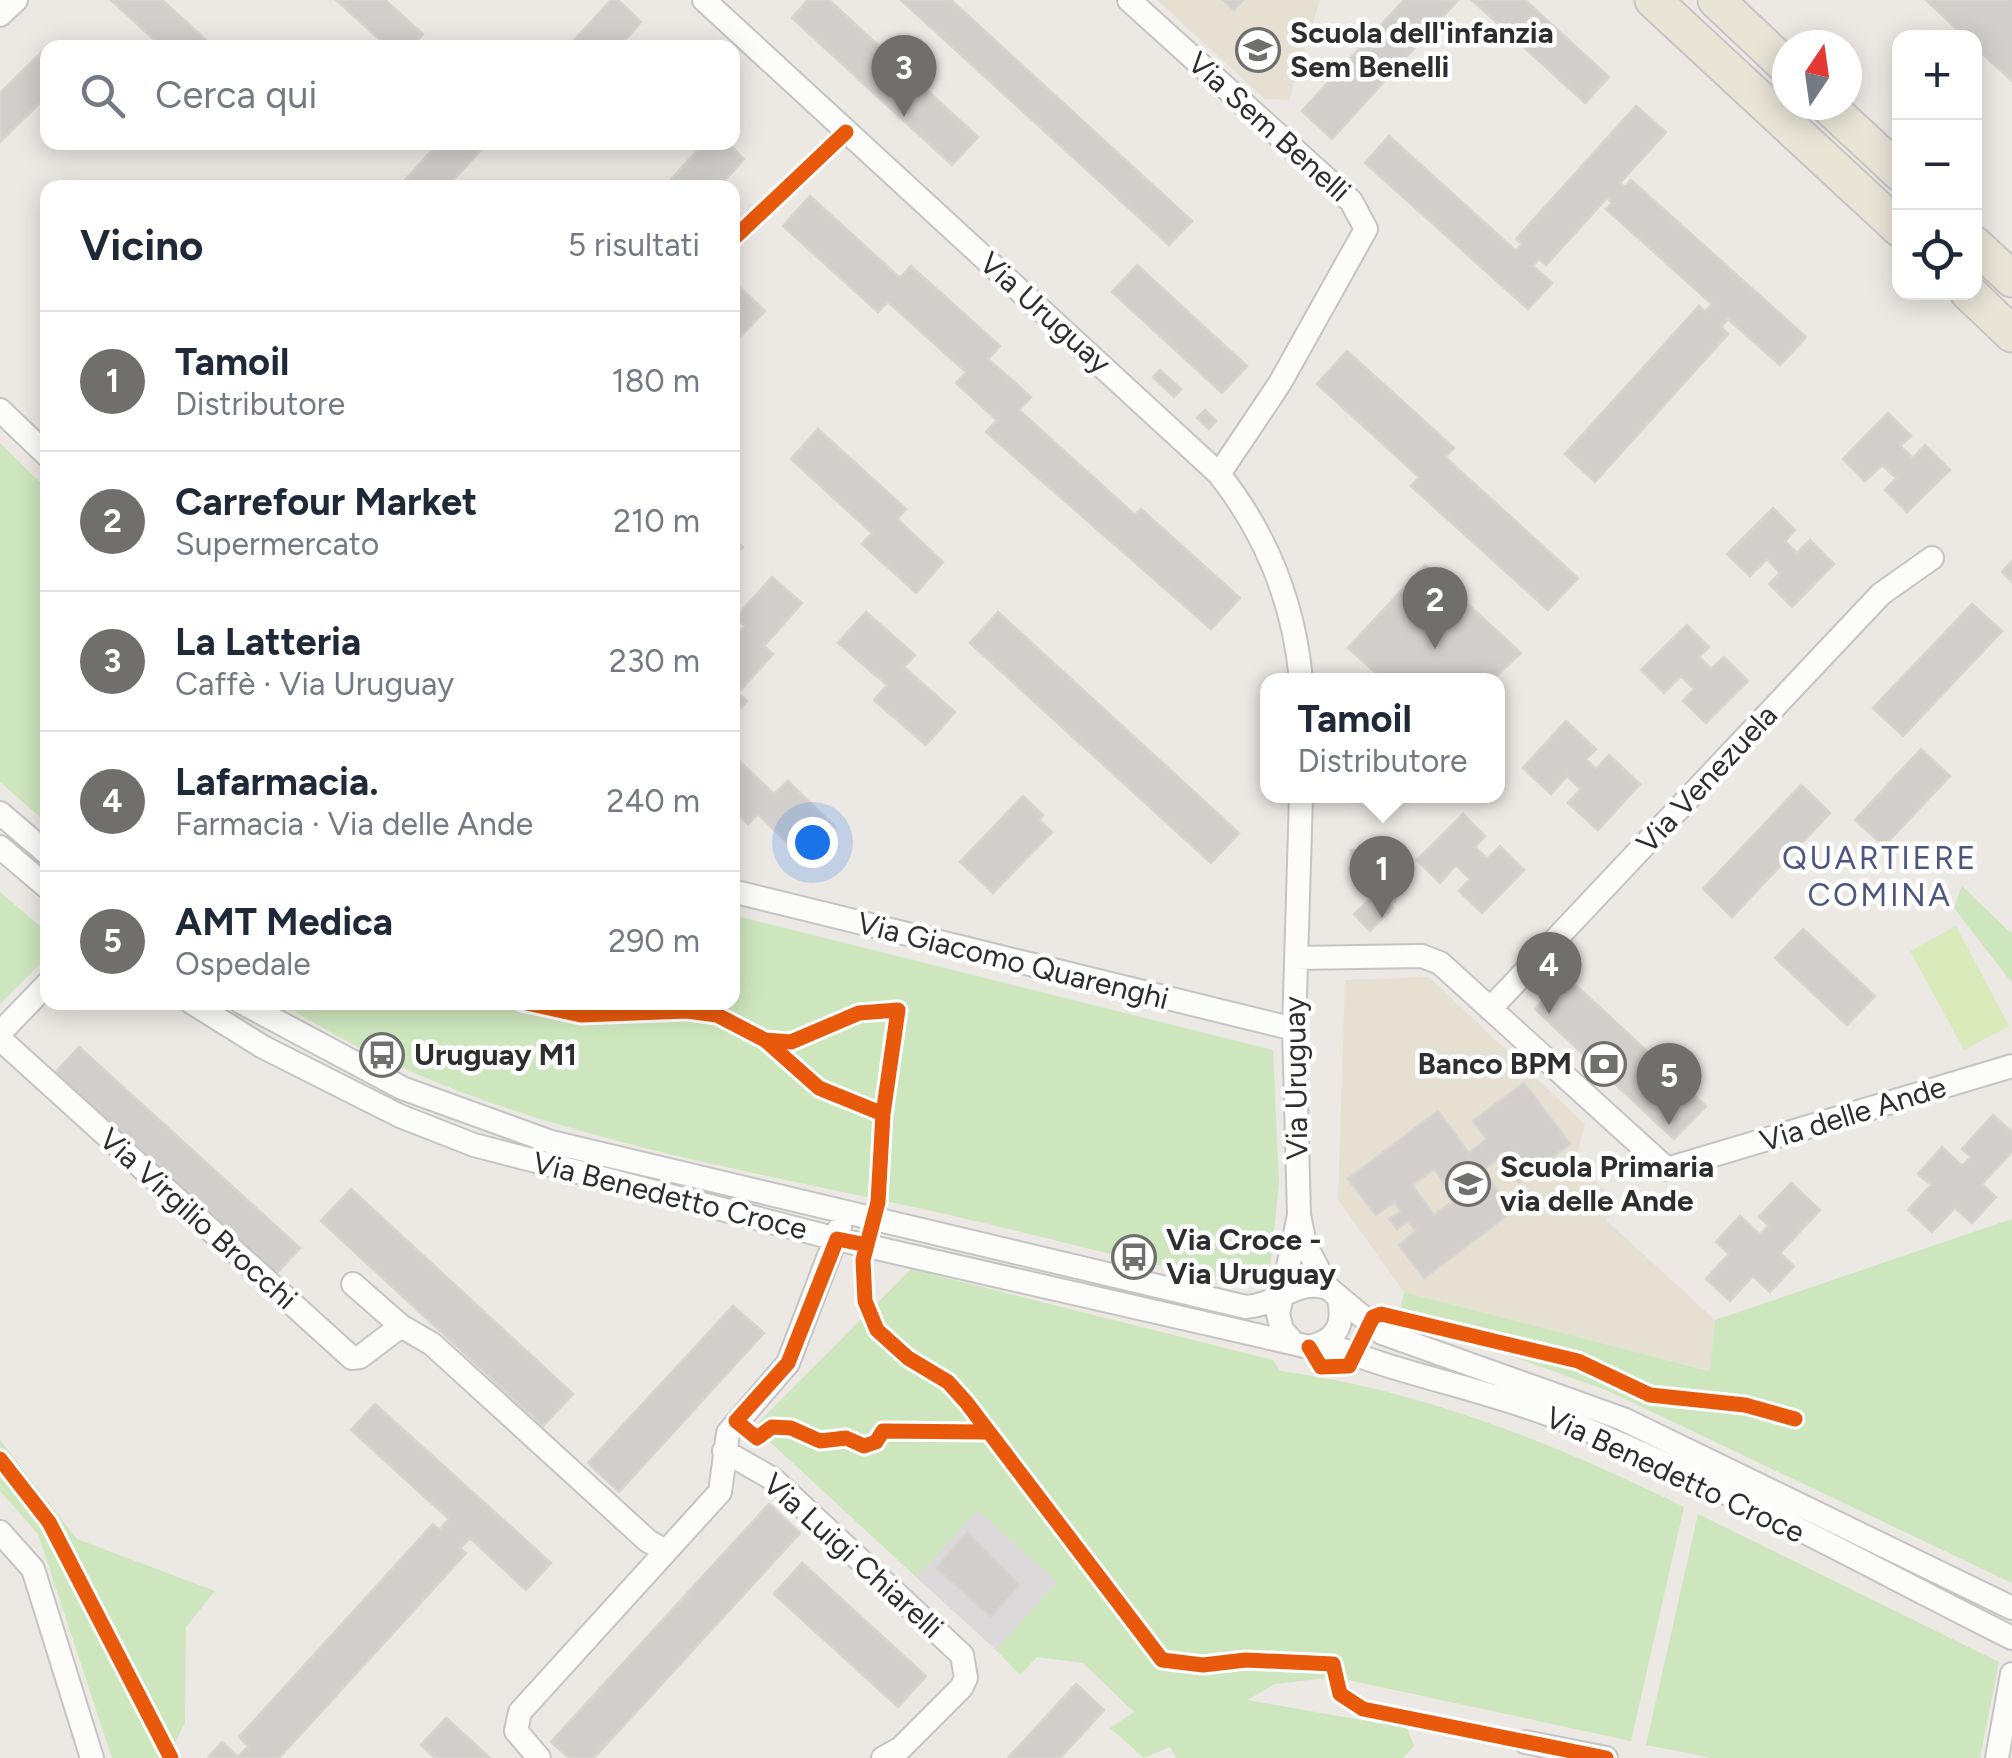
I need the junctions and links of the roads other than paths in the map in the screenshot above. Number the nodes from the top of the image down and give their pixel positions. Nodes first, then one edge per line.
1 (16, 0) edge
2 (1129, 0) edge
3 (1654, 0) edge
4 (1716, 0) edge
5 (721, 5) edge
6 (0, 16) edge
7 (1772, 53) edge
8 (1843, 120) edge
9 (1892, 166) edge
10 (1892, 222) edge
11 (1982, 251) edge
12 (2012, 279) edge
13 (1976, 300) edge
14 (2012, 334) edge
15 (0, 410) edge
16 (40, 448) edge
17 (1219, 474) junction
18 (1932, 558) dead end
19 (1300, 673) edge
20 (1302, 803) edge
21 (0, 812) edge
22 (0, 847) edge
23 (40, 847) edge
24 (40, 881) edge
25 (740, 893) edge
26 (1296, 958) junction
27 (40, 991) edge
28 (1490, 1009) junction
29 (205, 1010) edge
30 (256, 1010) edge
31 (1294, 1029) junction
32 (0, 1036) edge
33 (2012, 1066) edge
34 (843, 1212) junction
35 (1299, 1215) junction
36 (837, 1239) junction
37 (353, 1284) dead end
38 (1333, 1294) junction
39 (1283, 1298) junction
40 (400, 1326) junction
41 (1294, 1342) junction
42 (1326, 1343) junction
43 (724, 1451) junction
44 (0, 1532) edge
45 (666, 1551) junction
46 (2012, 1608) edge
47 (2012, 1638) edge
48 (2012, 1674) edge
49 (1525, 1742) dead end
50 (92, 1758) edge
51 (539, 1758) edge
52 (883, 1758) edge
53 (1606, 1758) edge
54 (1997, 1758) edge

1 - 6 street
2 - 17 street, Via Sem Benelli
3 - 10 main road
4 - 7 main road
5 - 17 street, Via Uruguay
8 - 9 main road
11 - 12 main road
13 - 14 main road
15 - 16 street
17 - 19 street, Via Uruguay
18 - 28 street, Via Venezuela
20 - 26 street, Via Uruguay
21 - 23 street
22 - 24 street
25 - 31 street, Via Giacomo Quarenghi
26 - 28 street, Via delle Ande
26 - 31 street, Via Uruguay
27 - 32 street
28 - 33 street, Via delle Ande
29 - 36 street, Via Benedetto Croce
30 - 34 street, Via Benedetto Croce
31 - 35 street, Via Uruguay
32 - 40 street, Via Virgilio Brocchi
34 - 36 street, Via Luigi Chiarelli
34 - 39 street, Via Benedetto Croce
35 - 38 street
35 - 39 street, Via Uruguay
36 - 41 street, Via Benedetto Croce
36 - 43 street, Via Luigi Chiarelli
37 - 40 street
38 - 39 street
38 - 42 street
38 - 46 street, Via Benedetto Croce
39 - 41 street
40 - 45 street
41 - 42 street
42 - 47 street, Via Benedetto Croce
43 - 45 street, Via Luigi Chiarelli
43 - 52 street, Via Luigi Chiarelli
44 - 50 street
45 - 51 street, Via Luigi Chiarelli
48 - 54 street
49 - 53 street

